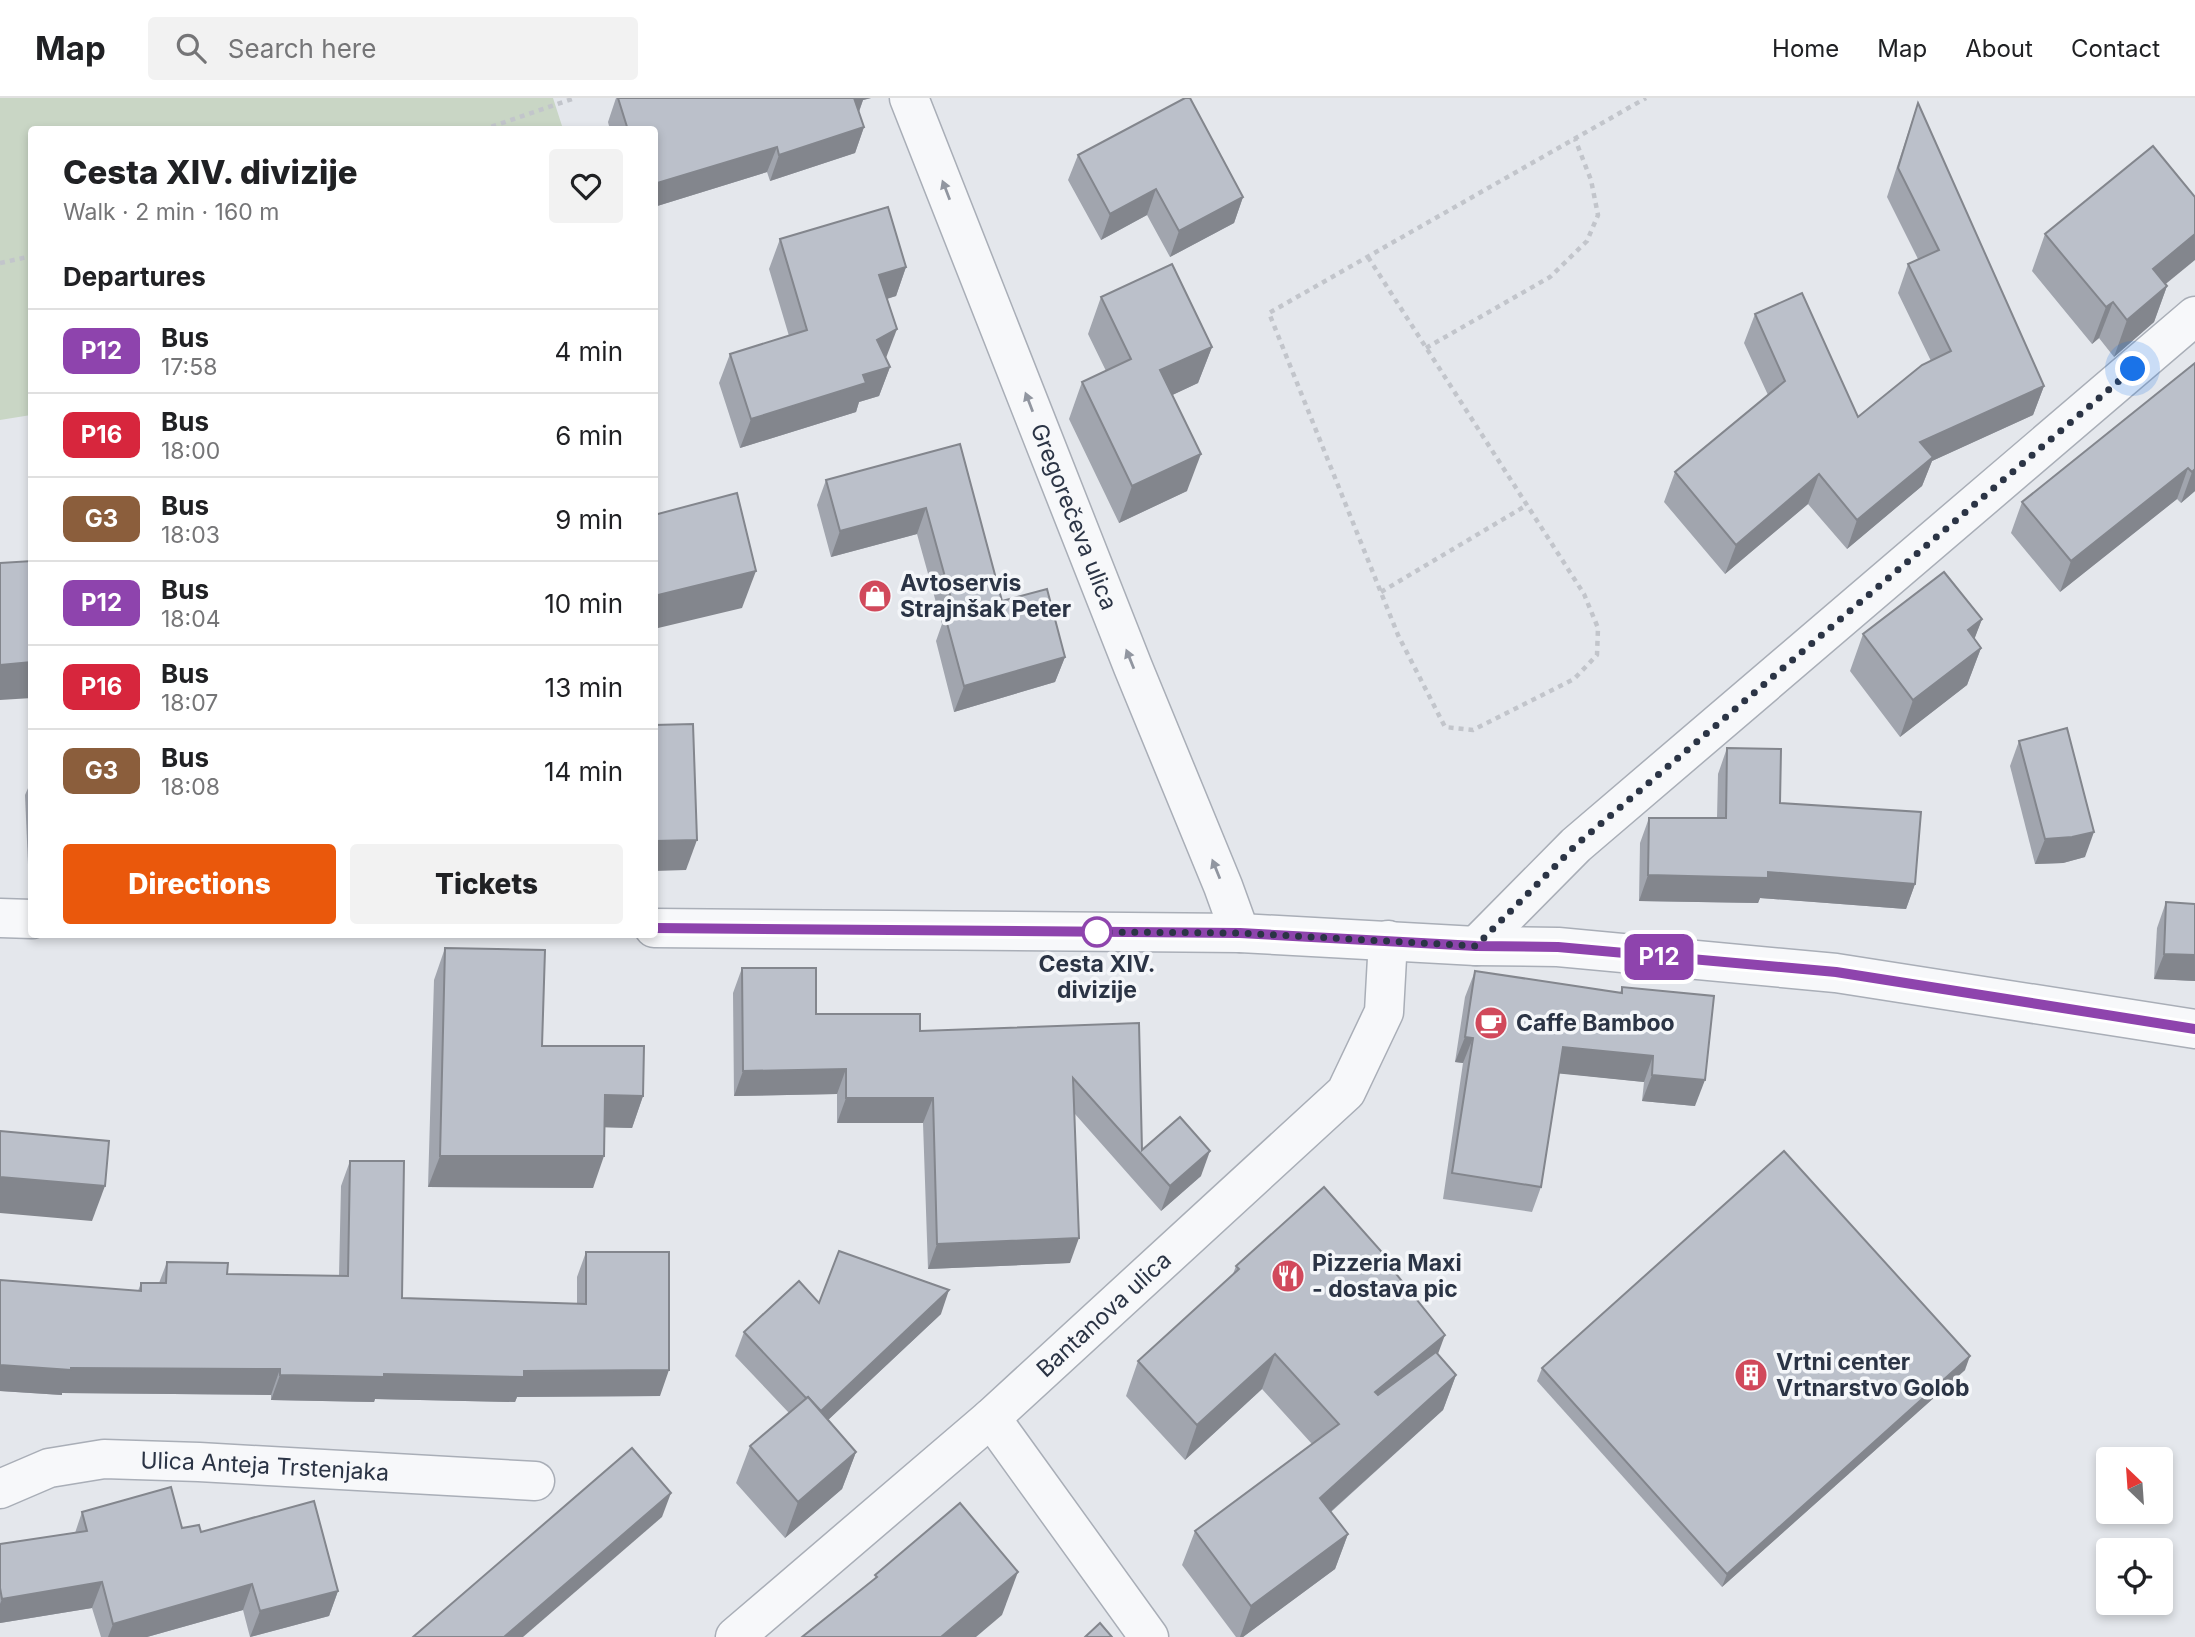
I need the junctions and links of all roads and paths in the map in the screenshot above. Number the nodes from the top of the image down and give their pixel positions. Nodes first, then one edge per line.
1 (575, 98) edge
2 (909, 98) edge
3 (1646, 98) edge
4 (494, 126) edge
5 (1575, 139) junction
6 (28, 257) edge
7 (1368, 257) junction
8 (0, 263) edge
9 (2195, 316) edge
10 (1426, 348) junction
11 (1527, 505) junction
12 (1381, 592) junction
13 (0, 918) edge
14 (28, 919) edge
15 (658, 928) edge
16 (1240, 933) junction
17 (1388, 940) junction
18 (1476, 946) junction
19 (2195, 1029) edge
20 (991, 1418) junction
21 (535, 1480) dead end
22 (0, 1489) edge
23 (735, 1637) edge
24 (1149, 1637) edge

1 - 4 path
16 -> 2 street, Gregorečeva ulica
3 - 5 path
5 - 7 path
5 - 10 path
6 - 8 path
7 - 10 path
7 - 12 path
9 - 18 street
10 - 11 path
11 - 12 path
11 - 12 path
13 - 14 street
15 - 16 street
16 - 17 street
17 - 18 street
17 - 20 street, Bantanova ulica
18 - 19 street
20 - 23 street, Bantanova ulica
20 - 24 street
21 - 22 street, Ulica Anteja Trstenjaka

